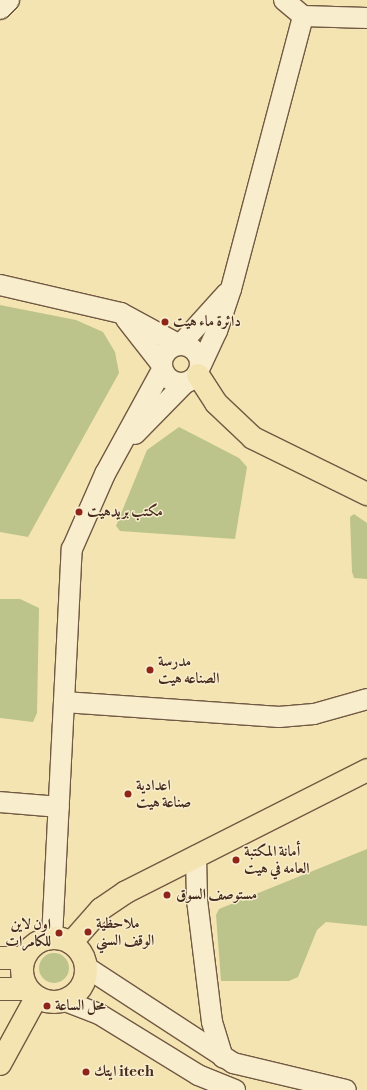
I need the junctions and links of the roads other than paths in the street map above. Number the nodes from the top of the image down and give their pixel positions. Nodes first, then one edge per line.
1 (9, 0) edge
2 (284, 0) edge
3 (0, 10) edge
4 (303, 16) junction
5 (367, 18) edge
6 (0, 285) edge
7 (231, 289) junction
8 (121, 313) junction
9 (180, 345) junction
10 (162, 367) junction
11 (194, 374) junction
12 (118, 453) junction
13 (367, 494) edge
14 (367, 699) edge
15 (64, 702) junction
16 (367, 770) edge
17 (0, 802) edge
18 (58, 808) junction
19 (196, 856) junction
20 (61, 940) junction
21 (0, 958) edge
22 (24, 958) junction
23 (86, 967) junction
24 (0, 989) edge
25 (31, 993) junction
26 (65, 1001) junction
27 (223, 1057) junction
28 (0, 1064) edge
29 (235, 1090) edge
30 (346, 1090) edge

1 - 3 street
2 - 4 street
4 - 5 street
4 - 7 street
6 - 8 street
7 - 9 street
7 - 11 street
8 - 9 street
8 - 10 street
9 - 10 street
9 - 11 street
10 - 11 street
10 - 12 street
11 - 12 street
11 - 13 main road
12 - 15 street
14 - 15 street
15 - 18 street
16 - 19 main road
17 - 18 street
18 - 20 street
19 - 20 main road
19 - 27 street
20 - 22 main road
20 - 23 main road
21 - 22 main road
22 - 25 main road
23 - 26 main road
23 - 27 street
24 - 25 main road
25 - 26 main road
25 - 28 main road
26 - 29 street
27 - 30 street

